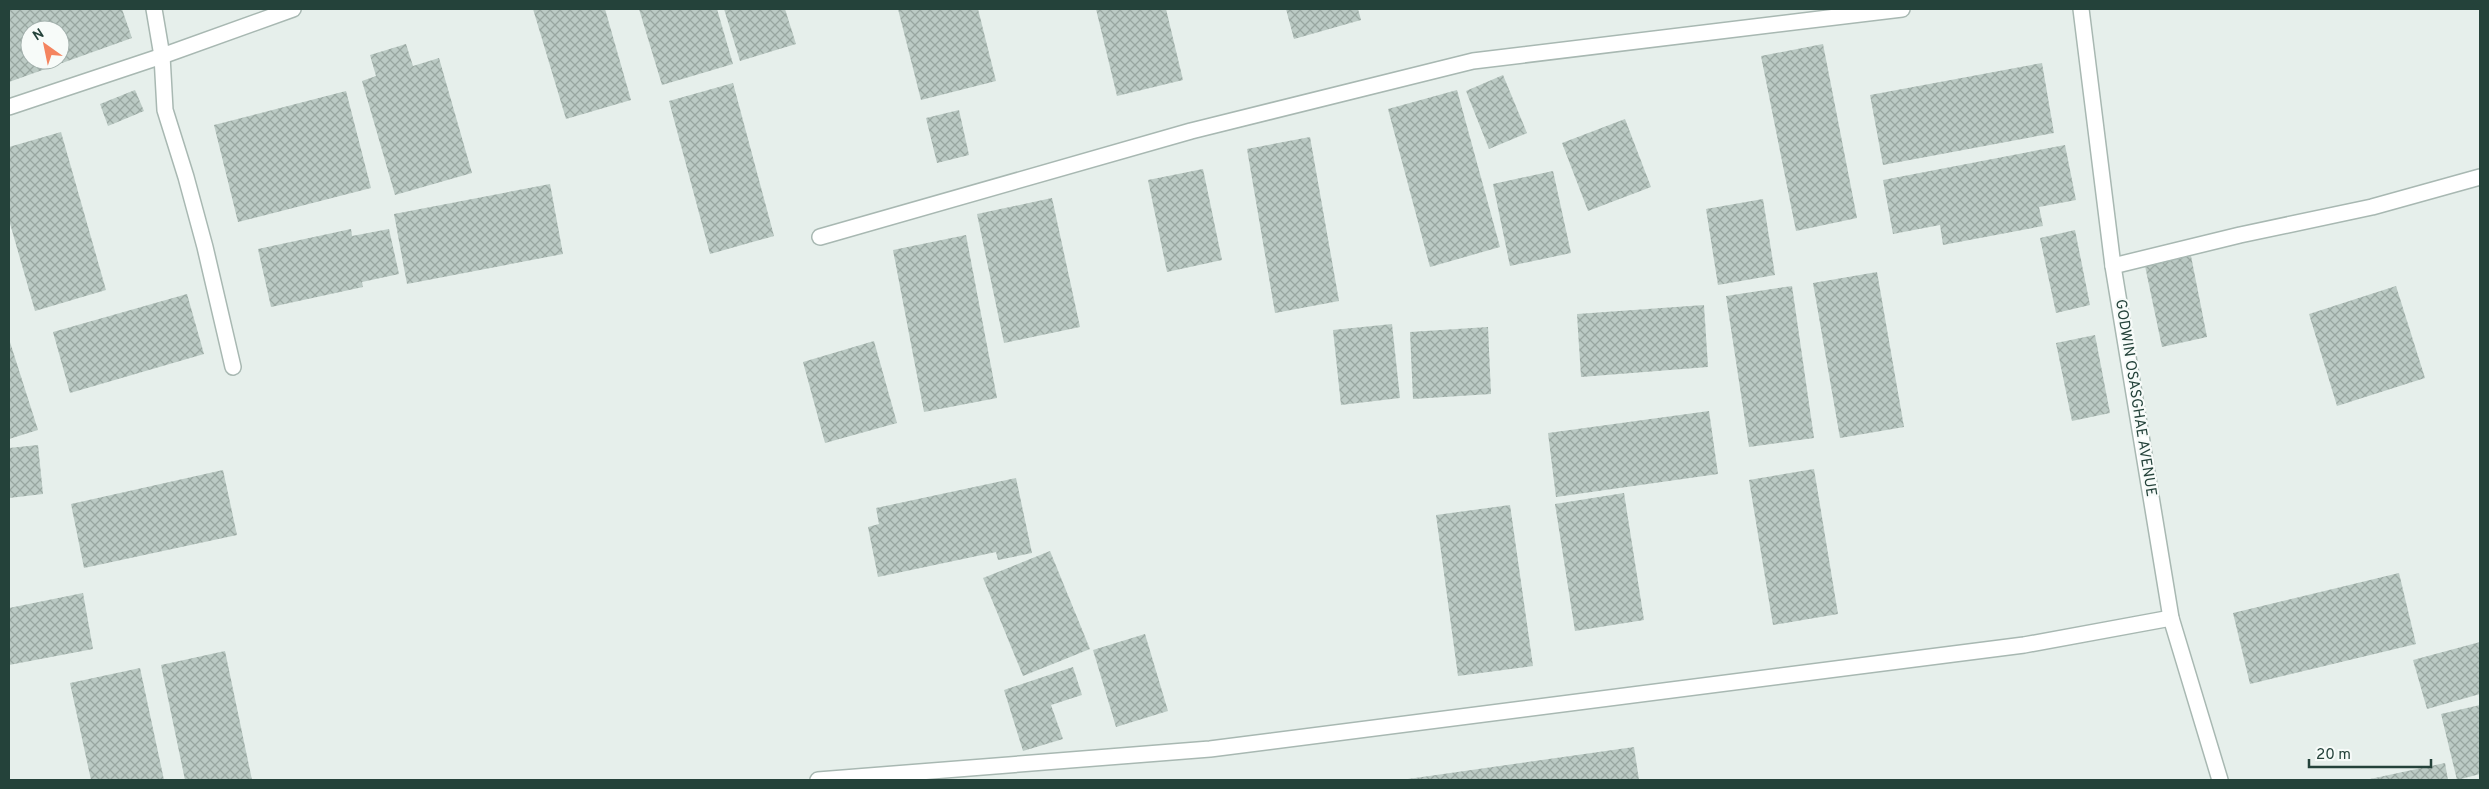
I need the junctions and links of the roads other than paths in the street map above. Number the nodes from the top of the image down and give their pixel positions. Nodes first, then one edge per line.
1 (154, 9) edge
2 (293, 9) edge
3 (1902, 9) edge
4 (2081, 9) edge
5 (162, 56) junction
6 (9, 107) edge
7 (2480, 177) edge
8 (820, 237) dead end
9 (2113, 266) junction
10 (233, 367) dead end
11 (2171, 618) junction
12 (818, 780) edge
13 (2220, 780) edge

1 - 5 street
2 - 5 street
3 - 8 street
4 - 9 street, GODWIN OSASGHAE AVENUE
5 - 6 street
5 - 10 street
7 - 9 street
9 - 11 street, GODWIN OSASGHAE AVENUE
11 - 12 street
11 - 13 street, GODWIN OSASGHAE AVENUE

